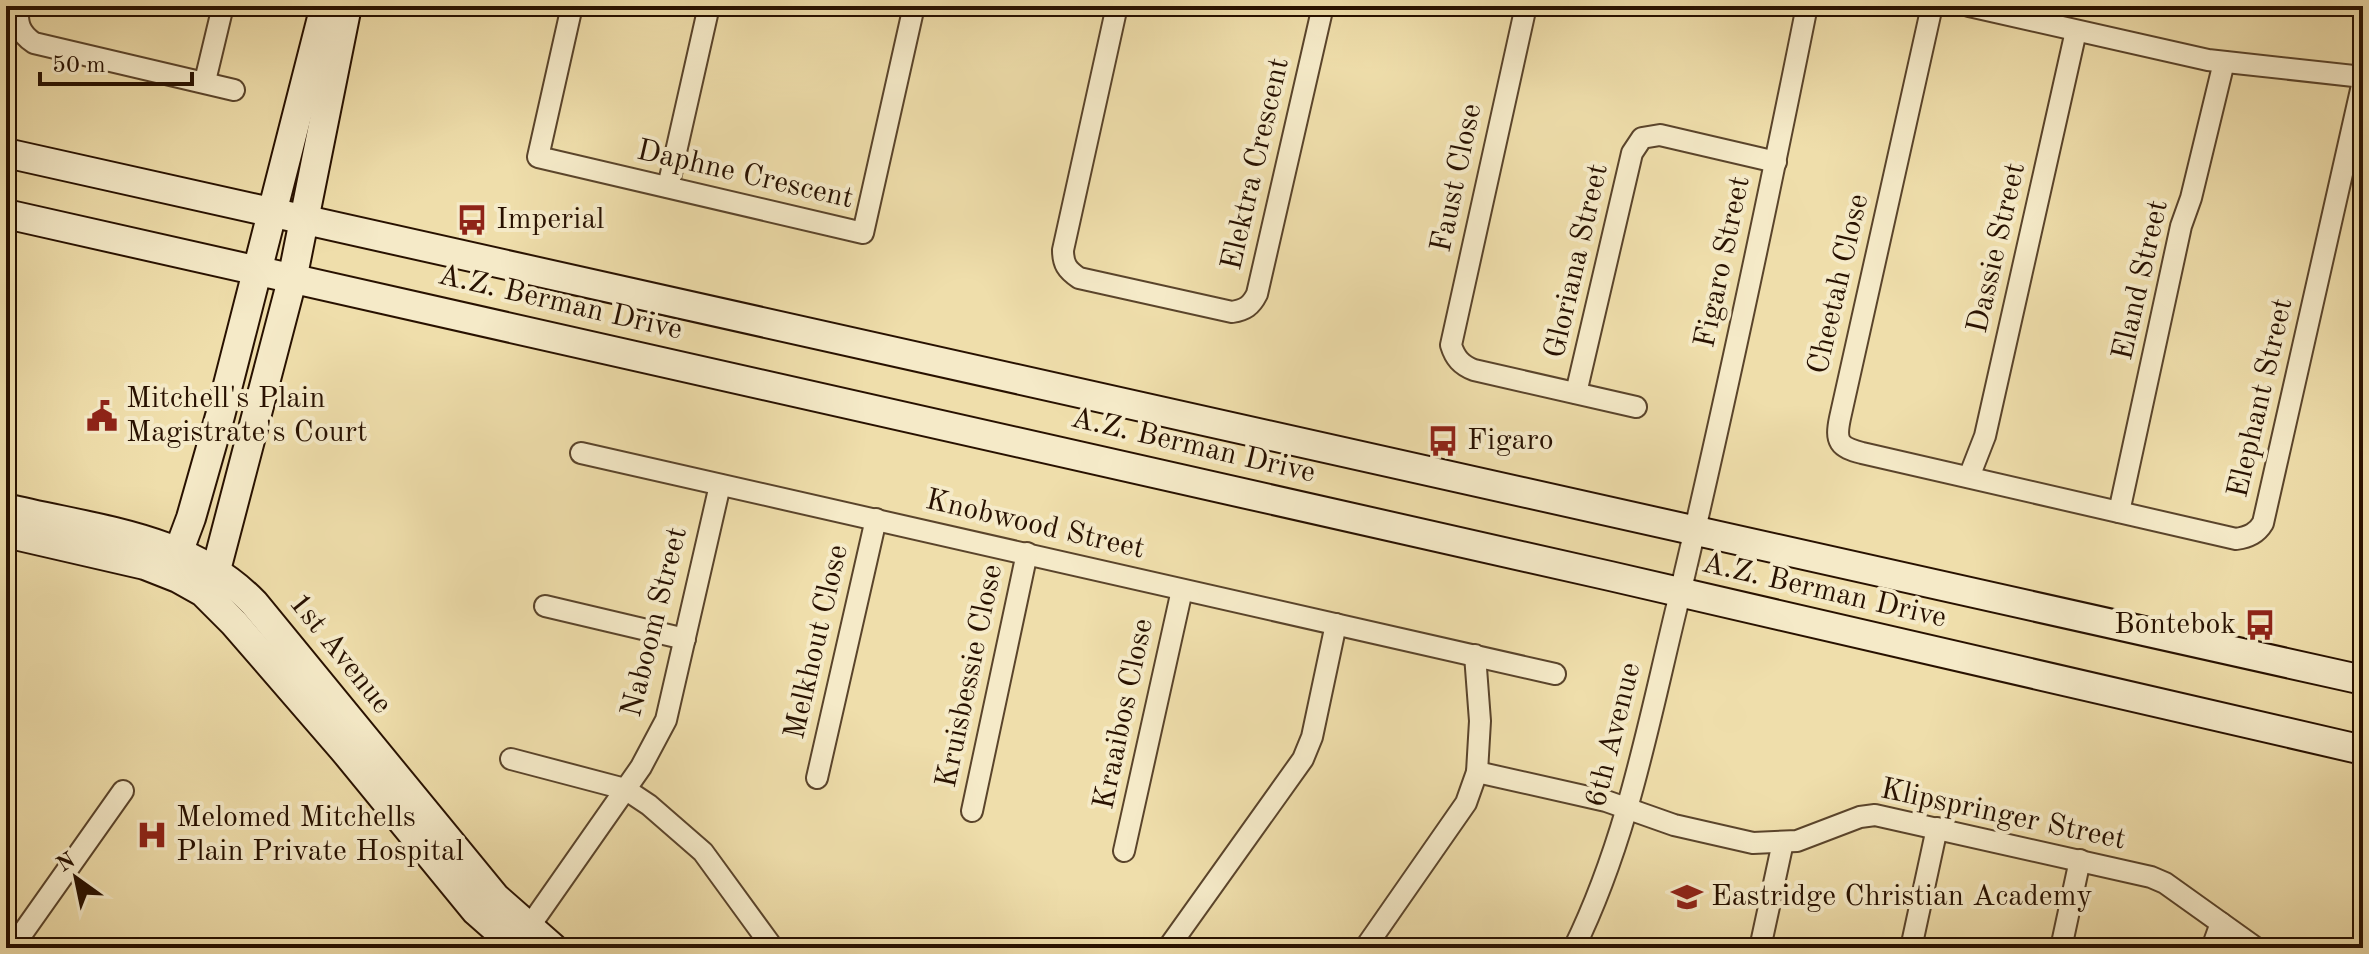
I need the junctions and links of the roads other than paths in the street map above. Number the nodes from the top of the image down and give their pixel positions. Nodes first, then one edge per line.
1 (18, 6) edge
2 (223, 6) edge
3 (325, 6) edge
4 (347, 6) edge
5 (572, 6) edge
6 (709, 6) edge
7 (914, 6) edge
8 (1117, 6) edge
9 (1323, 6) edge
10 (1526, 6) edge
11 (1807, 6) edge
12 (1932, 6) edge
13 (1969, 6) edge
14 (2076, 31) junction
15 (2224, 62) junction
16 (2363, 79) edge
17 (205, 81) junction
18 (234, 90) dead end
19 (6, 153) edge
20 (1776, 162) junction
21 (668, 187) junction
22 (272, 213) junction
23 (6, 214) edge
24 (303, 220) junction
25 (256, 272) junction
26 (292, 280) junction
27 (1458, 361) joint
28 (1576, 393) junction
29 (1636, 407) dead end
30 (581, 453) dead end
31 (1969, 477) junction
32 (720, 485) junction
33 (6, 508) edge
34 (2119, 512) junction
35 (876, 519) junction
36 (1695, 531) junction
37 (6, 533) edge
38 (1027, 553) junction
39 (175, 562) junction
40 (209, 581) junction
41 (1182, 590) junction
42 (1680, 592) junction
43 (545, 606) dead end
44 (1336, 624) junction
45 (685, 639) junction
46 (1475, 655) junction
47 (1555, 674) dead end
48 (2363, 680) edge
49 (2363, 750) edge
50 (511, 759) dead end
51 (1477, 772) junction
52 (817, 778) dead end
53 (625, 789) junction
54 (123, 791) dead end
55 (1629, 809) junction
56 (972, 811) dead end
57 (1937, 828) junction
58 (1783, 842) junction
59 (1124, 851) dead end
60 (2080, 860) junction
61 (2221, 923) junction
62 (519, 942) edge
63 (12, 948) edge
64 (553, 948) edge
65 (773, 948) edge
66 (1168, 948) edge
67 (1365, 948) edge
68 (1574, 948) edge
69 (1760, 948) edge
70 (1911, 948) edge
71 (2061, 948) edge
72 (2212, 948) edge
73 (2256, 948) edge

1 - 17 street
2 - 17 street
3 - 22 main road
4 - 24 main road
5 - 21 street, Daphne Crescent
6 - 21 street
7 - 21 street, Daphne Crescent
8 - 9 street, Elektra Crescent
10 - 27 street, Faust Close
11 - 20 street, Figaro Street
12 - 31 street, Cheetah Close
13 - 14 street
14 - 15 street
14 - 31 street, Dassie Street
15 - 16 street
15 - 34 street, Eland Street
16 - 34 street, Elephant Street
17 - 18 street
19 - 22 main road, A.Z. Berman Drive
20 - 28 street, Gloriana Street
20 - 36 street, Figaro Street
22 - 24 main road, A.Z. Berman Drive
22 - 25 main road
23 - 25 main road, A.Z. Berman Drive
24 - 26 main road
24 - 36 main road, A.Z. Berman Drive
25 - 26 main road, A.Z. Berman Drive
25 - 39 main road
26 - 40 main road
26 - 42 main road, A.Z. Berman Drive
27 - 28 street, Gloriana Street
28 - 29 street, Gloriana Street
30 - 32 street, Knobwood Street
31 - 34 street, Elephant Street
32 - 35 street, Knobwood Street
32 - 45 street, Naboom Street
33 - 39 main road, 1st Avenue
35 - 38 street, Knobwood Street
35 - 52 street, Melkhout Close
36 - 42 street, 6th Avenue
36 - 48 main road, A.Z. Berman Drive
37 - 39 main road, 1st Avenue
38 - 41 street, Knobwood Street
38 - 56 street, Kruisbessie Close
39 - 40 main road, 1st Avenue
40 - 62 main road, 1st Avenue
41 - 44 street, Knobwood Street
41 - 59 street, Kraaibos Close
42 - 49 main road, A.Z. Berman Drive
42 - 55 street, 6th Avenue
43 - 45 street
44 - 46 street, Knobwood Street
44 - 66 street
45 - 53 street, Naboom Street
46 - 47 street, Knobwood Street
46 - 51 street
50 - 53 street
51 - 55 street, Klipspringer Street
51 - 67 street
53 - 62 street, Naboom Street
53 - 65 street
54 - 63 street
55 - 58 street, Klipspringer Street
55 - 68 street, 6th Avenue
57 - 58 street, Klipspringer Street
57 - 60 street, Klipspringer Street
57 - 70 street
58 - 69 street
60 - 61 street, Klipspringer Street
60 - 71 street
61 - 72 street
61 - 73 street, Klipspringer Street
62 - 64 main road, 1st Avenue

